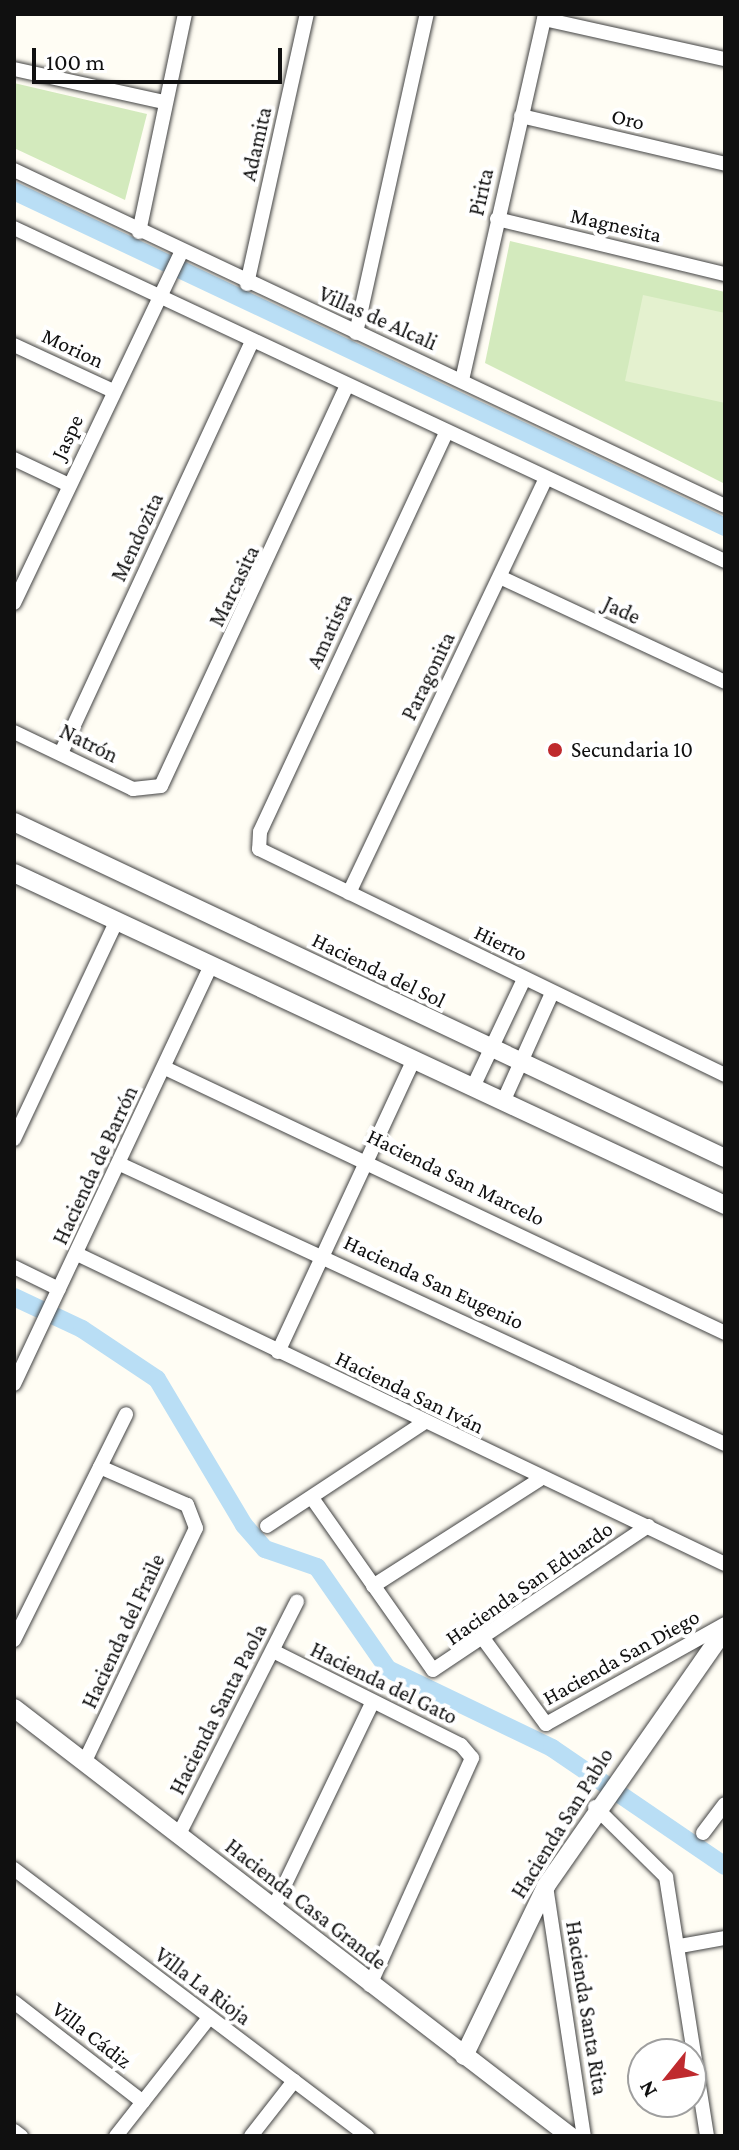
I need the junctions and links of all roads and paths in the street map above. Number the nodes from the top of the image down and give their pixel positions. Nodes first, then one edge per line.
1 (185, 14) edge
2 (307, 14) edge
3 (427, 14) edge
4 (544, 16) edge
5 (725, 59) edge
6 (14, 69) edge
7 (164, 102) junction
8 (521, 116) junction
9 (725, 164) edge
10 (14, 170) edge
11 (497, 219) junction
12 (14, 228) edge
13 (139, 232) junction
14 (179, 256) junction
15 (725, 274) edge
16 (247, 284) junction
17 (162, 293) junction
18 (356, 333) junction
19 (253, 340) junction
20 (14, 345) edge
21 (462, 380) junction
22 (347, 386) junction
23 (113, 391) junction
24 (446, 433) junction
25 (14, 459) edge
26 (546, 478) junction
27 (69, 485) junction
28 (725, 506) edge
29 (725, 561) edge
30 (500, 577) junction
31 (19, 578) edge
32 (14, 603) edge
33 (725, 682) edge
34 (14, 732) edge
35 (61, 753) junction
36 (144, 793) joint
37 (14, 822) edge
38 (259, 849) joint
39 (16, 880) edge
40 (349, 893) junction
41 (116, 922) junction
42 (212, 964) junction
43 (524, 979) junction
44 (552, 993) junction
45 (491, 1051) junction
46 (413, 1061) junction
47 (520, 1063) junction
48 (165, 1068) junction
49 (725, 1075) edge
50 (473, 1087) junction
51 (503, 1102) junction
52 (14, 1139) edge
53 (725, 1158) edge
54 (370, 1159) junction
55 (122, 1165) junction
56 (725, 1205) edge
57 (77, 1254) junction
58 (326, 1255) junction
59 (14, 1267) edge
60 (56, 1294) junction
61 (725, 1333) edge
62 (278, 1352) junction
63 (14, 1384) edge
64 (126, 1414) dead end
65 (423, 1423) junction
66 (725, 1444) edge
67 (100, 1467) junction
68 (539, 1480) junction
69 (312, 1498) junction
70 (267, 1526) dead end
71 (648, 1526) junction
72 (725, 1564) edge
73 (373, 1586) junction
74 (297, 1601) dead end
75 (725, 1627) edge
76 (14, 1640) edge
77 (485, 1641) junction
78 (273, 1651) junction
79 (372, 1703) junction
80 (14, 1708) edge
81 (84, 1763) junction
82 (598, 1804) junction
83 (725, 1804) edge
84 (703, 1833) dead end
85 (178, 1836) junction
86 (14, 1869) edge
87 (546, 1886) junction
88 (273, 1909) junction
89 (725, 1938) edge
90 (680, 1946) junction
91 (370, 1985) junction
92 (14, 2002) edge
93 (208, 2019) junction
94 (464, 2056) junction
95 (294, 2081) junction
96 (143, 2102) junction
97 (14, 2131) edge
98 (21, 2136) edge
99 (116, 2136) edge
100 (251, 2136) edge
101 (367, 2136) edge
102 (570, 2136) edge
103 (584, 2136) edge
104 (707, 2136) edge

1 - 7 street
2 - 16 street, Adamita
3 - 18 street
4 - 5 street
4 - 8 street, Pirita
6 - 7 street
7 - 13 street
8 - 9 street, Oro
8 - 11 street, Pirita
10 - 13 street, Villas de Alcali
11 - 15 street, Magnesita
11 - 21 street, Pirita
12 - 17 street
13 - 14 street, Villas de Alcali
14 - 16 street, Villas de Alcali
14 - 17 street, Jaspe
16 - 18 street, Villas de Alcali
17 - 19 street
17 - 23 street, Jaspe
18 - 21 street, Villas de Alcali
19 - 22 street
19 - 35 street, Mendozita
20 - 23 street, Morion
21 - 28 street, Villas de Alcali
22 - 24 street
22 - 36 street, Marcasita
23 - 27 street, Jaspe
24 - 26 street
24 - 38 street, Amatista
25 - 27 street
26 - 29 street
26 - 30 street, Paragonita
27 - 31 street, Jaspe
30 - 33 street, Jade
30 - 40 street, Paragonita
31 - 32 street, Jaspe
34 - 35 street, Natrón
35 - 36 street, Natrón
37 - 45 street, Hacienda del Sol
38 - 40 street, Hierro
39 - 41 street
40 - 43 street, Hierro
41 - 42 street
41 - 52 street
42 - 46 street
42 - 48 street, Hacienda de Barrón
43 - 44 street, Hierro
43 - 45 street
44 - 47 street
44 - 49 street, Hierro
45 - 47 street, Hacienda del Sol
45 - 50 street
46 - 50 street
46 - 54 street
47 - 51 street
47 - 53 street, Hacienda del Sol
48 - 54 street, Hacienda San Marcelo
48 - 55 street, Hacienda de Barrón
50 - 51 street
51 - 56 street
54 - 58 street
54 - 61 street, Hacienda San Marcelo
55 - 57 street, Hacienda de Barrón
55 - 58 street, Hacienda San Eugenio
57 - 60 street, Hacienda de Barrón
57 - 62 street, Hacienda San Iván
58 - 62 street
58 - 66 street, Hacienda San Eugenio
59 - 60 street
60 - 63 street, Hacienda de Barrón
62 - 65 street, Hacienda San Iván
64 - 67 street
65 - 68 street, Hacienda San Iván
65 - 69 street
67 - 76 street
67 - 81 street, Hacienda del Fraile
68 - 71 street, Hacienda San Iván
68 - 73 street
69 - 70 street
69 - 73 street
71 - 72 street, Hacienda San Iván
71 - 77 street, Hacienda San Eduardo
73 - 77 street, Hacienda San Eduardo
74 - 78 street, Hacienda Santa Paola
75 - 77 street, Hacienda San Diego
75 - 82 street, Hacienda San Pablo
78 - 79 street, Hacienda del Gato
78 - 85 street, Hacienda Santa Paola
79 - 88 street
79 - 91 street, Hacienda del Gato
80 - 81 street, Hacienda Casa Grande
81 - 85 street, Hacienda Casa Grande
82 - 87 street, Hacienda San Pablo
82 - 90 street
83 - 84 street
85 - 88 street, Hacienda Casa Grande
86 - 93 street, Villa La Rioja
87 - 94 street, Hacienda San Pablo
87 - 103 street, Hacienda Santa Rita
88 - 91 street, Hacienda Casa Grande
89 - 90 street
90 - 104 street
91 - 94 street, Hacienda Casa Grande
92 - 96 street, Villa Cádiz
93 - 95 street, Villa La Rioja
93 - 96 street
94 - 102 street, Hacienda Casa Grande
95 - 100 street
95 - 101 street, Villa La Rioja
96 - 99 street
97 - 98 street

